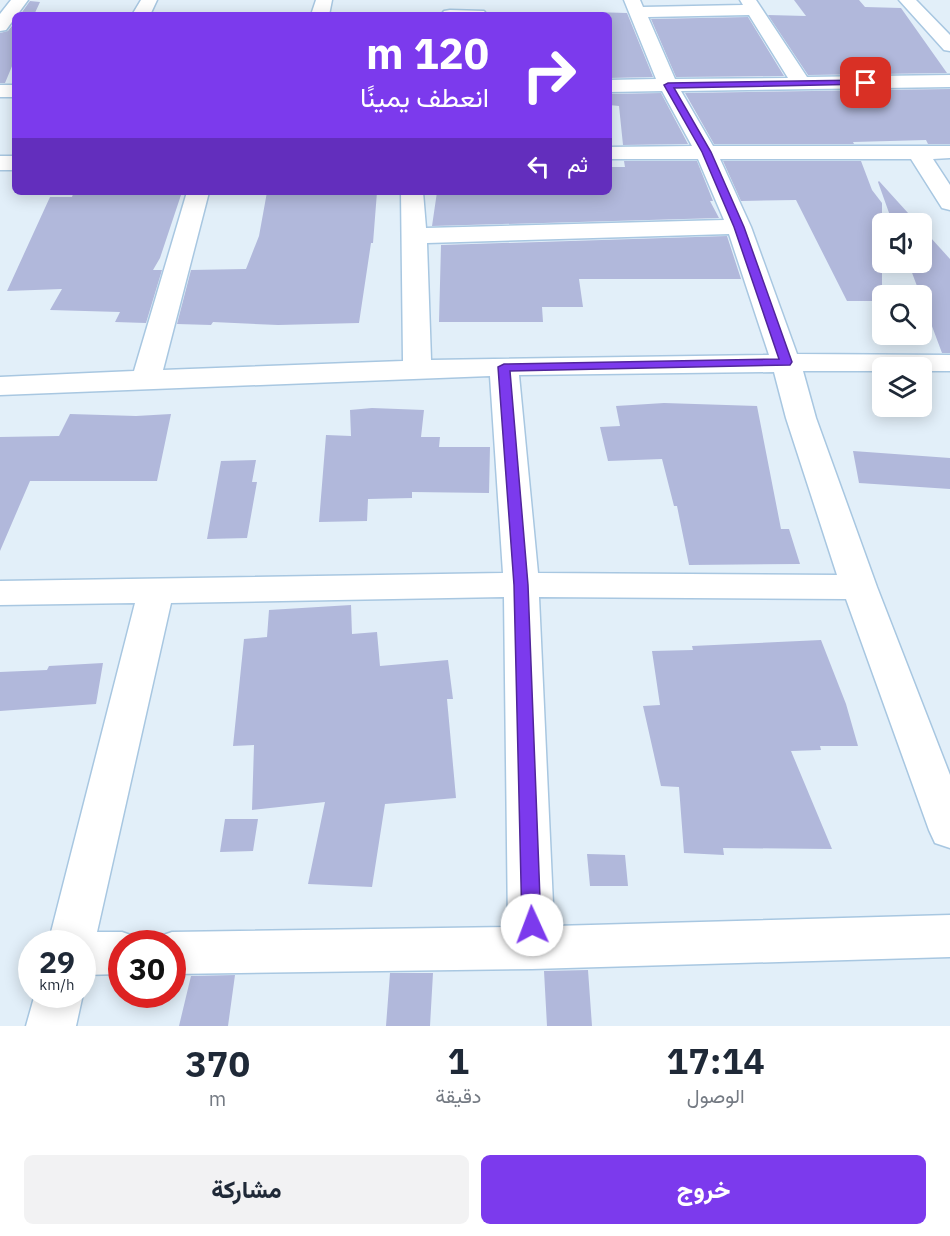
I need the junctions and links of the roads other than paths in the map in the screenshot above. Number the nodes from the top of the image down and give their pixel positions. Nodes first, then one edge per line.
1 (20, 0) edge
2 (907, 0) edge
3 (751, 5) edge
4 (635, 6) edge
5 (0, 26) edge
6 (950, 46) edge
7 (950, 81) edge
8 (802, 84) junction
9 (668, 85) junction
10 (612, 86) edge
11 (706, 152) junction
12 (918, 152) junction
13 (950, 152) edge
14 (612, 153) edge
15 (197, 195) edge
16 (412, 195) edge
17 (950, 203) edge
18 (739, 227) junction
19 (415, 236) junction
20 (786, 362) junction
21 (950, 363) edge
22 (504, 367) junction
23 (417, 371) junction
24 (147, 379) junction
25 (0, 386) edge
26 (521, 585) junction
27 (859, 587) junction
28 (156, 591) junction
29 (0, 593) edge
30 (950, 830) edge
31 (74, 930) edge
32 (950, 936) edge
33 (532, 948) junction
34 (186, 952) edge
35 (56, 1008) edge
36 (51, 1026) edge

1 - 5 street
2 - 6 street
3 - 4 street
3 - 8 street
4 - 9 street
7 - 8 street
8 - 9 street
9 - 10 street
9 - 11 street
11 - 12 street
11 - 14 street
11 - 18 street
12 - 13 street
12 - 17 street
15 - 24 street
16 - 19 street
18 - 19 street
18 - 20 street
19 - 23 street
20 - 21 street
20 - 22 street
20 - 27 street
22 - 23 street
22 - 26 street
23 - 24 street
24 - 25 street
26 - 27 street
26 - 28 street
26 - 33 street
27 - 30 street
28 - 29 street
28 - 31 street
32 - 33 street
33 - 34 street
35 - 36 street

